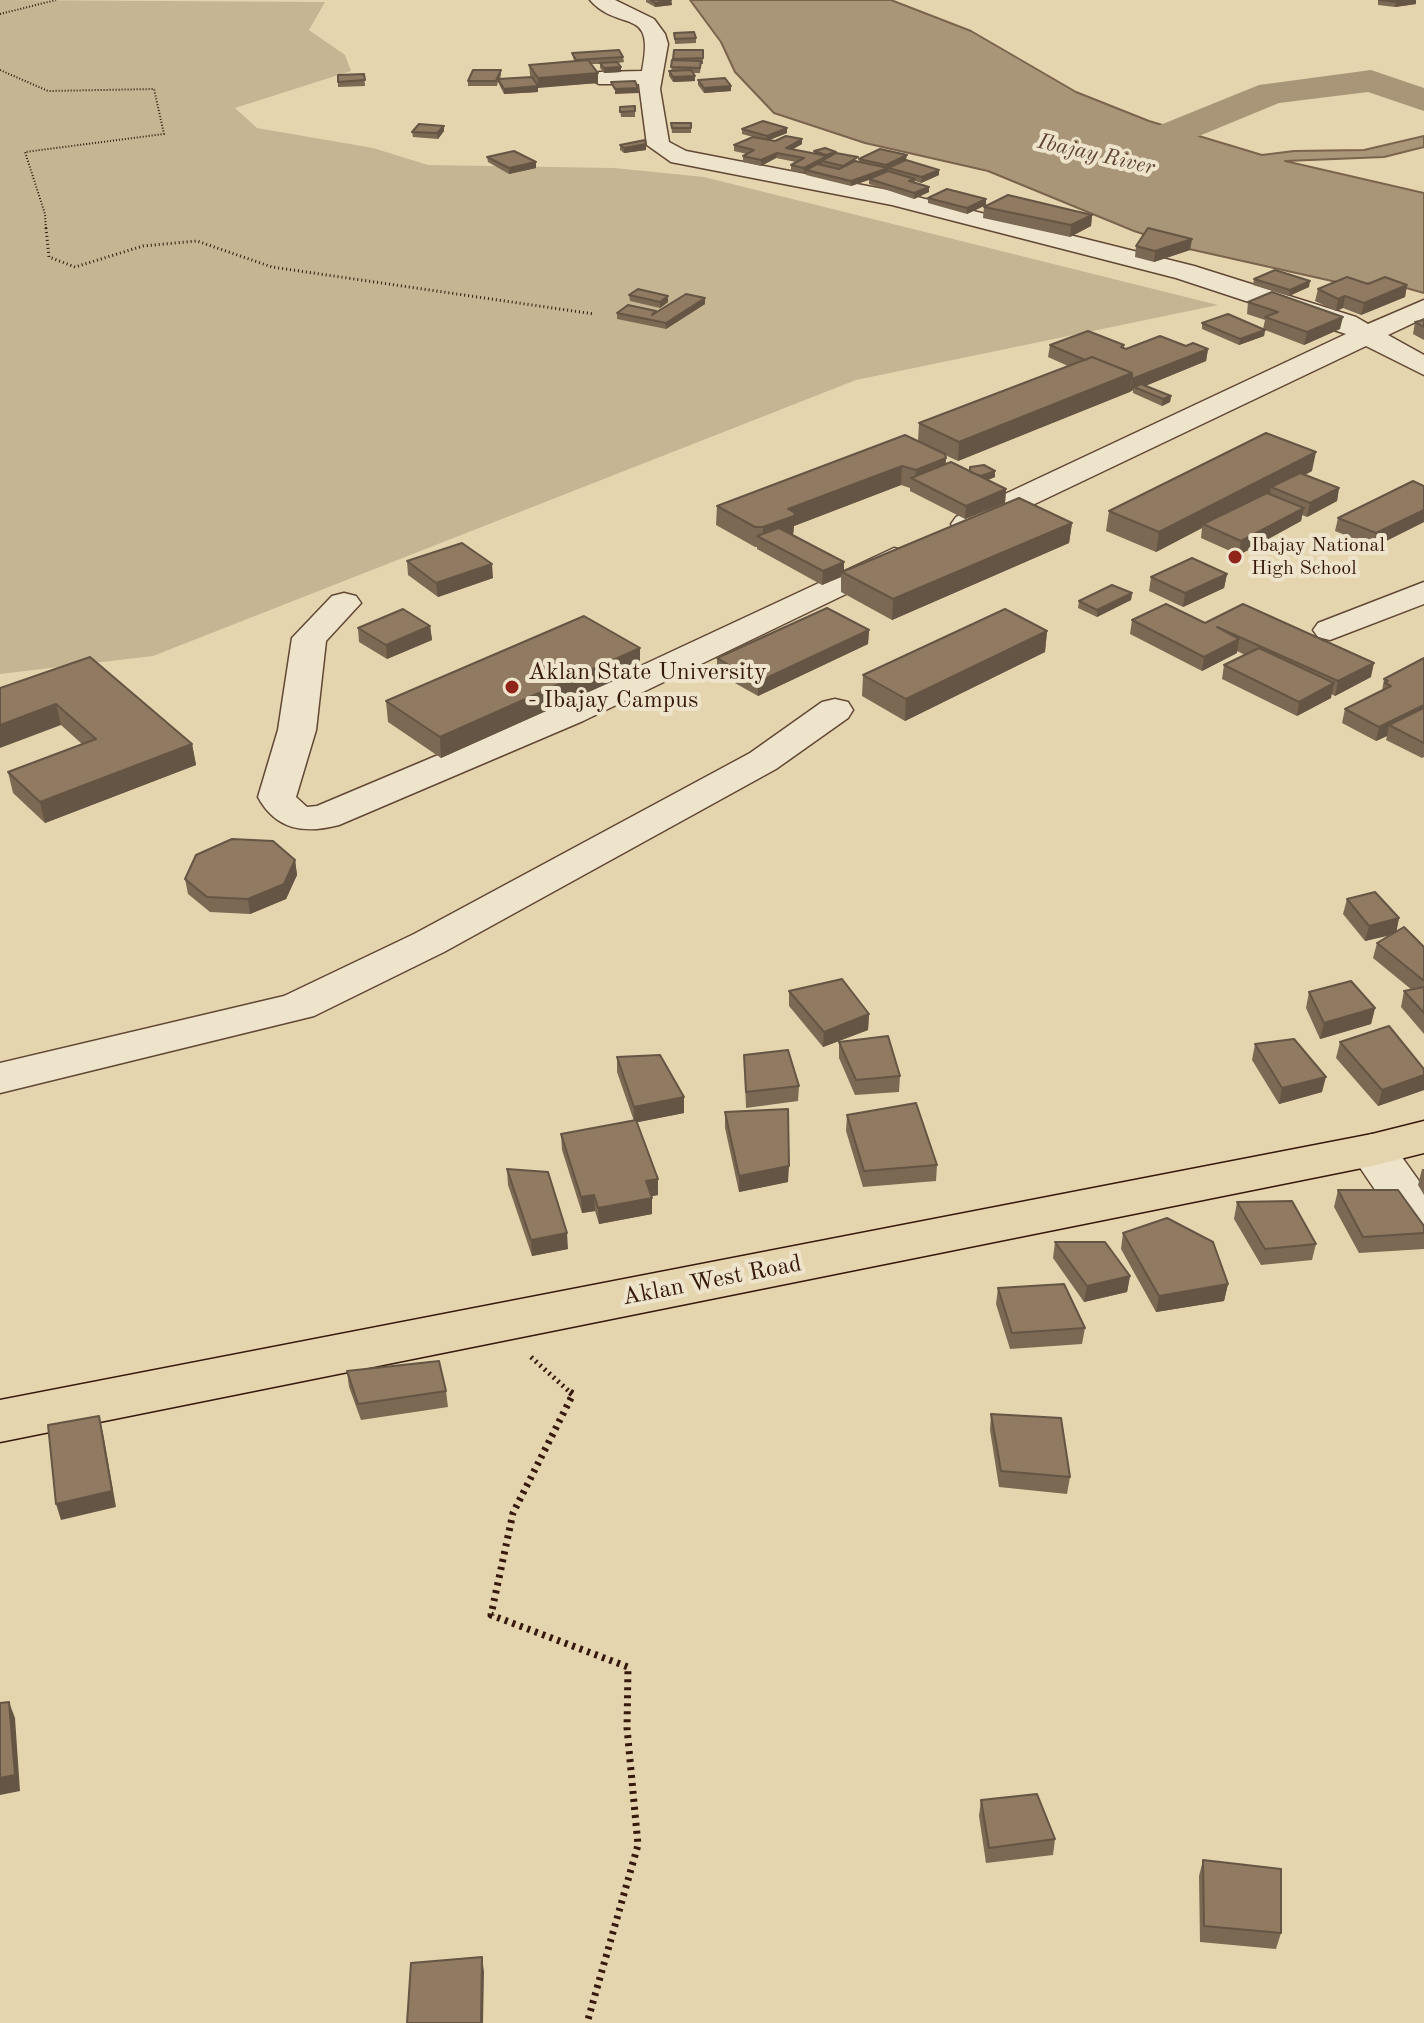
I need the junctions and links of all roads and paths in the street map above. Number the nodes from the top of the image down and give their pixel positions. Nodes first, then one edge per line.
1 (56, 0) edge
2 (600, 0) edge
3 (0, 14) edge
4 (0, 70) edge
5 (651, 77) junction
6 (599, 78) edge
7 (1424, 308) edge
8 (594, 314) dead end
9 (1368, 332) junction
10 (1424, 367) edge
11 (1424, 592) edge
12 (344, 603) dead end
13 (1330, 630) dead end
14 (835, 710) dead end
15 (0, 1078) edge
16 (1424, 1137) edge
17 (1372, 1150) junction
18 (1424, 1225) edge
19 (495, 1324) junction
20 (0, 1421) edge
21 (587, 2023) edge

1 - 3 path
2 - 5 street
4 - 8 path
5 - 6 street
5 - 9 street
7 - 9 street
9 - 10 street
9 - 12 street
11 - 13 street
14 - 15 street
16 - 17 main road, Aklan West Road
17 - 18 street
17 - 19 main road, Aklan West Road
19 - 20 main road, Aklan West Road
19 - 21 path

